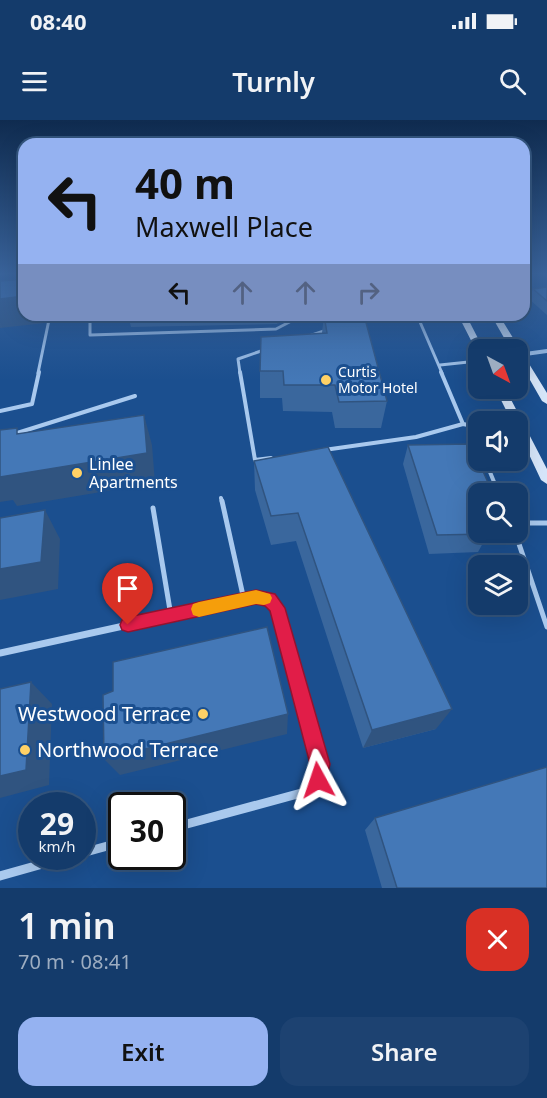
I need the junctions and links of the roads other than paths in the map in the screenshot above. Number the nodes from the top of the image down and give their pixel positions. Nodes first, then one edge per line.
1 (49, 321) edge
2 (90, 321) edge
3 (291, 321) edge
4 (354, 321) edge
5 (420, 321) edge
6 (465, 321) edge
7 (499, 321) edge
8 (351, 322) edge
9 (329, 329) edge
10 (308, 336) edge
11 (474, 339) edge
12 (510, 339) edge
13 (266, 350) edge
14 (547, 351) edge
15 (528, 352) edge
16 (468, 363) edge
17 (440, 365) junction
18 (528, 370) edge
19 (135, 396) dead end
20 (547, 401) edge
21 (0, 411) edge
22 (464, 424) junction
23 (468, 425) edge
24 (11, 435) edge
25 (528, 449) edge
26 (312, 452) edge
27 (278, 457) edge
28 (547, 480) edge
29 (221, 498) dead end
30 (153, 508) dead end
31 (528, 523) edge
32 (547, 523) edge
33 (519, 543) edge
34 (244, 600) junction
35 (171, 616) junction
36 (547, 627) edge
37 (0, 653) edge
38 (186, 824) edge
39 (21, 870) edge
40 (0, 876) edge

1 - 21 lane
2 - 3 lane
4 - 8 lane
5 - 17 lane
6 - 11 main road
7 - 12 main road
9 - 10 lane
13 - 27 lane
14 - 15 street
16 - 17 lane
17 - 22 lane
18 - 20 main road
19 - 24 lane
22 - 23 lane
22 - 26 lane
25 - 28 main road
29 - 34 lane
30 - 35 lane
31 - 32 lane
33 - 36 lane
34 - 35 street
34 - 38 street
35 - 37 street
39 - 40 street

